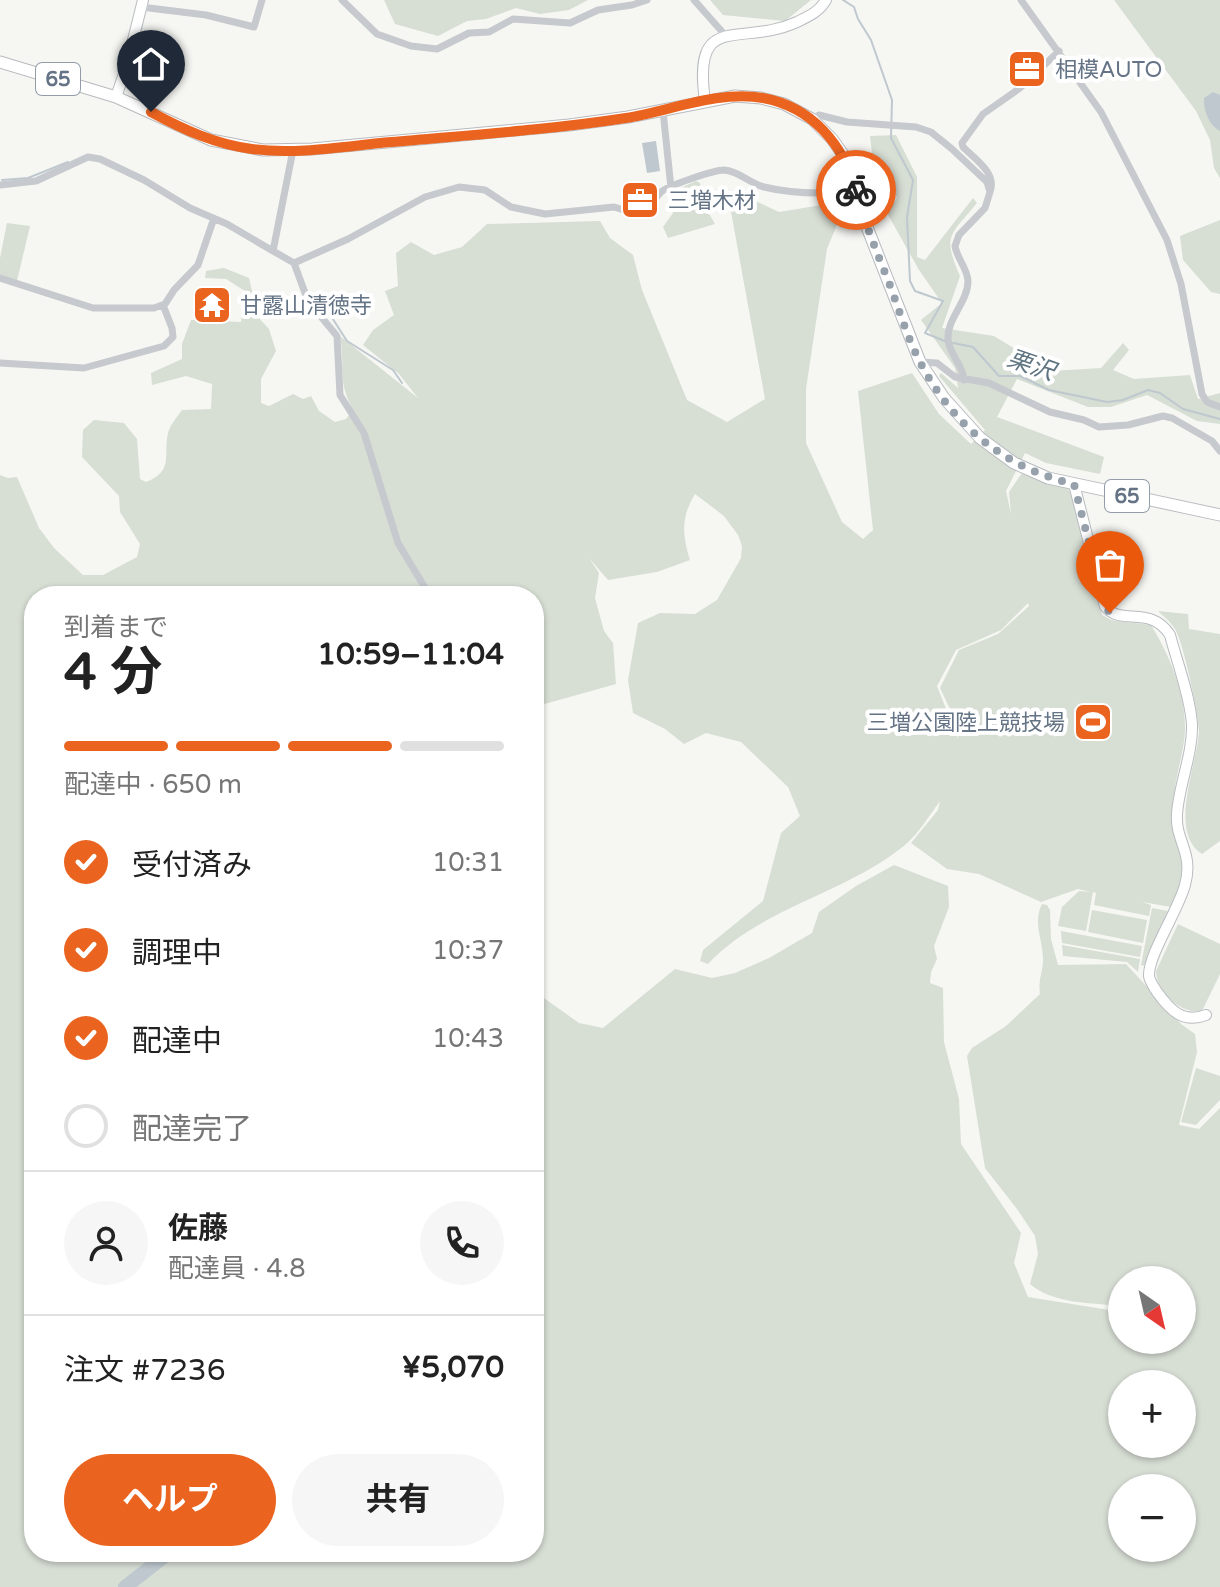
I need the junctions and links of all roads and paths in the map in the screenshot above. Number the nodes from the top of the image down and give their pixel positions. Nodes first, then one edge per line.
1 (262, 0) edge
2 (342, 0) edge
3 (647, 0) edge
4 (694, 0) edge
5 (826, 0) edge
6 (1021, 0) edge
7 (142, 3) edge
8 (725, 35) junction
9 (1059, 51) junction
10 (0, 62) edge
11 (116, 97) junction
12 (705, 101) junction
13 (663, 111) junction
14 (812, 119) junction
15 (293, 150) junction
16 (0, 185) edge
17 (671, 188) junction
18 (856, 191) junction
19 (990, 192) junction
20 (214, 218) junction
21 (273, 251) junction
22 (294, 263) junction
23 (0, 278) edge
24 (163, 305) junction
25 (920, 362) junction
26 (0, 363) edge
27 (964, 380) junction
28 (1220, 407) edge
29 (1220, 451) edge
30 (1074, 484) junction
31 (1220, 515) edge
32 (424, 586) edge
33 (1206, 1015) dead end

1 - 7 street
2 - 3 street
4 - 8 street
5 - 8 street
6 - 9 street
7 - 11 street
8 - 12 street
9 - 19 street
9 - 28 street
10 - 11 main road, 65
11 - 15 main road, 65
12 - 13 main road, 65
12 - 14 main road, 65
13 - 15 main road, 65
13 - 17 street
14 - 18 main road, 65
14 - 19 street
15 - 21 street
16 - 20 street
17 - 18 street
17 - 22 street
18 - 25 main road, 65
19 - 27 street
20 - 21 street
20 - 24 street
21 - 22 street
22 - 32 street
23 - 24 street
24 - 26 street
25 - 27 street
25 - 30 main road, 65
27 - 29 street
30 - 31 main road, 65
30 - 33 street

